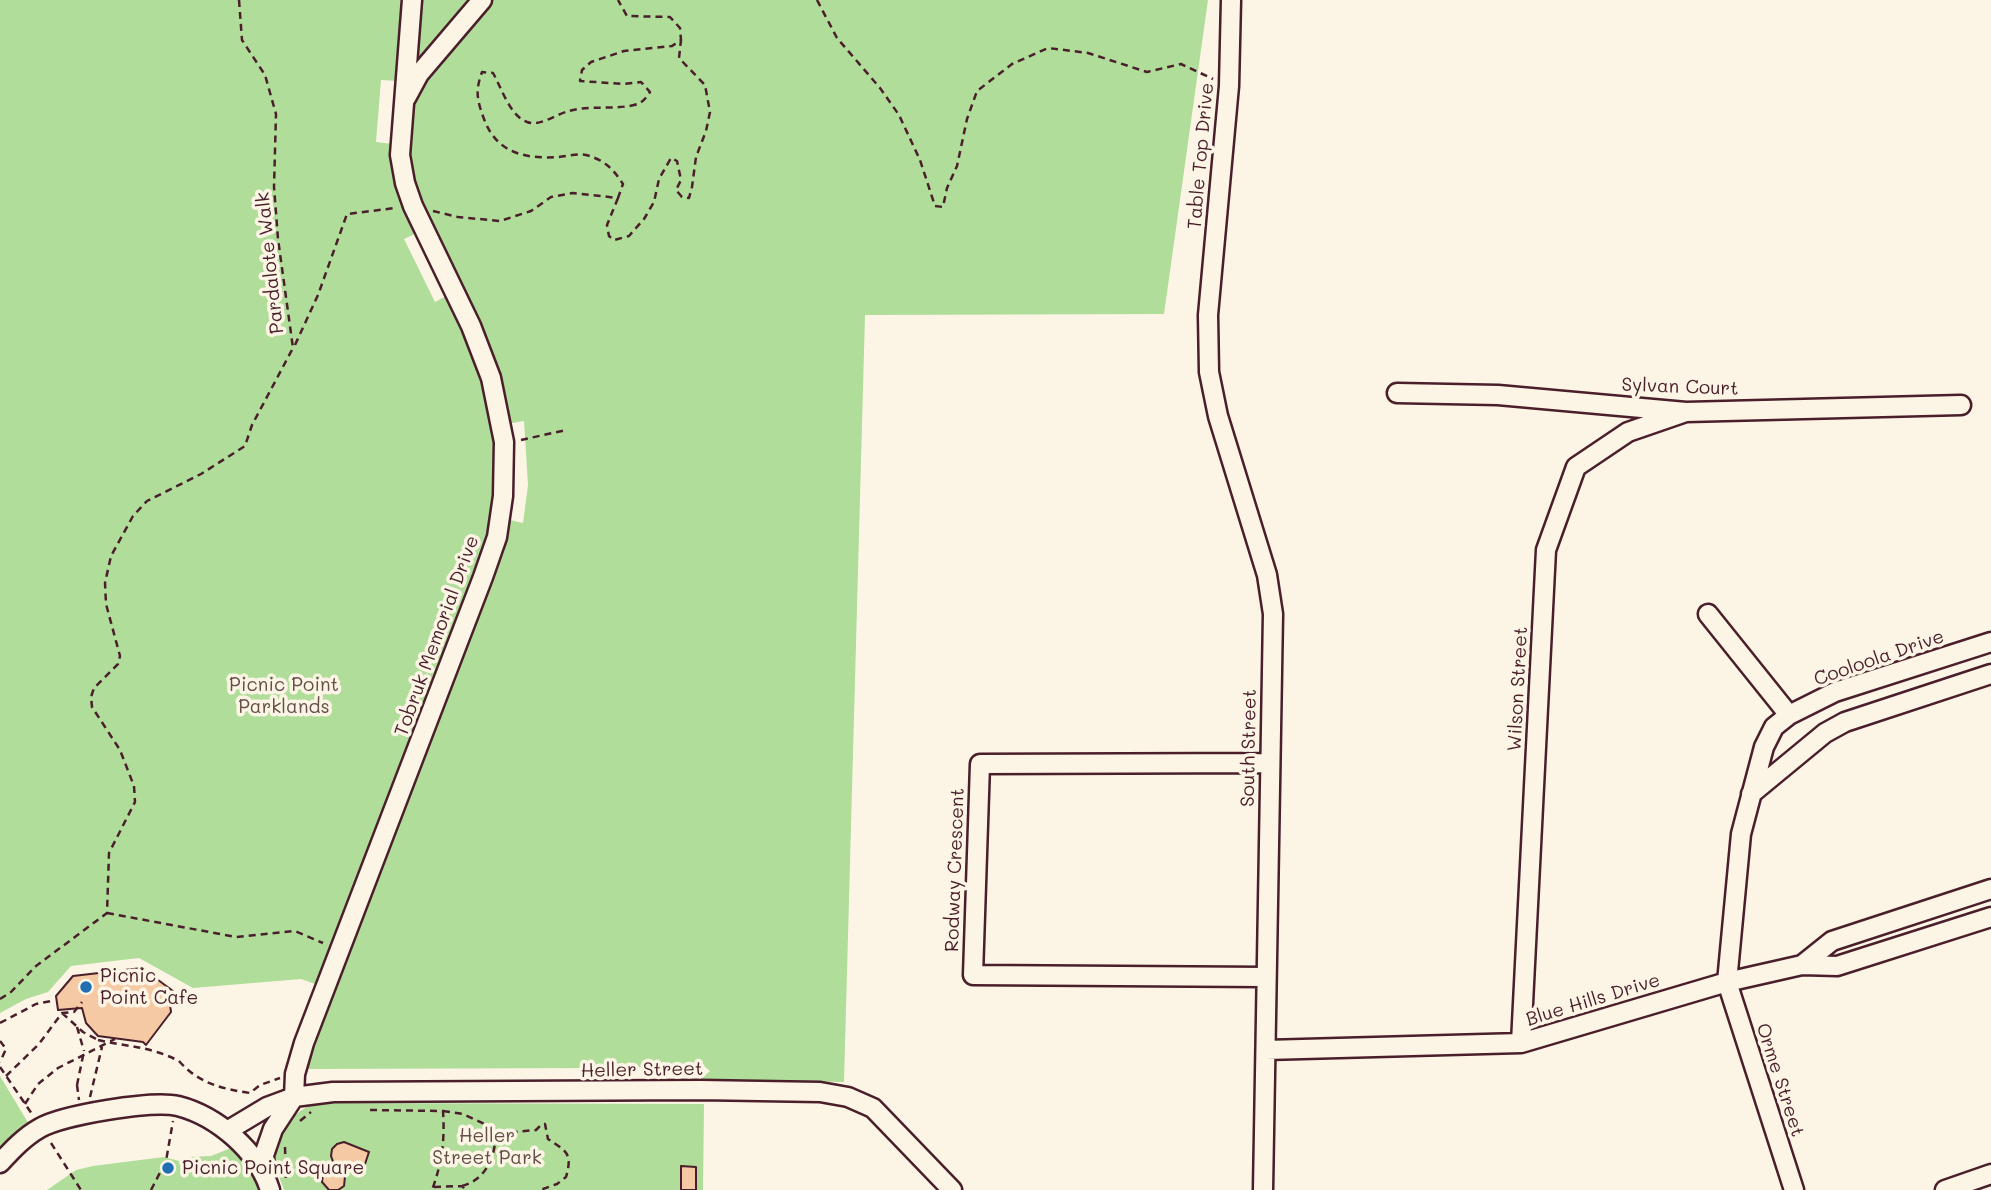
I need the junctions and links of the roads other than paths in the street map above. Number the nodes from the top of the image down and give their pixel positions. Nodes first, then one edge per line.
1 (412, 0) edge
2 (482, 0) edge
3 (1231, 0) edge
4 (403, 104) junction
5 (1208, 315) joint
6 (1397, 393) dead end
7 (1961, 405) dead end
8 (1686, 412) junction
9 (1708, 614) dead end
10 (1991, 642) edge
11 (1991, 674) edge
12 (1789, 715) junction
13 (1269, 763) junction
14 (1751, 794) junction
15 (1991, 889) edge
16 (1991, 917) edge
17 (1802, 965) junction
18 (1265, 978) junction
19 (1727, 982) junction
20 (1521, 1043) junction
21 (1266, 1050) junction
22 (294, 1097) junction
23 (226, 1131) junction
24 (0, 1163) edge
25 (1991, 1174) edge
26 (268, 1182) edge
27 (952, 1190) edge
28 (1263, 1190) edge
29 (1794, 1190) edge
30 (1945, 1190) edge

1 - 4 street, Tobruk Memorial Drive
2 - 4 street, Tobruk Memorial Drive
3 - 5 street, Table Top Drive
4 - 22 street, Tobruk Memorial Drive
5 - 13 street, South Street
6 - 8 street, Sylvan Court
7 - 8 street, Sylvan Court
8 - 20 street, Wilson Street
9 - 12 street
10 - 12 street, Cooloola Drive
11 - 14 street
12 - 14 street, Cooloola Drive
13 - 18 street, South Street
13 - 18 street, Rodway Crescent
14 - 19 street, Cooloola Drive
15 - 17 street, Blue Hills Drive
16 - 17 street, Blue Hills Drive
17 - 19 street, Blue Hills Drive
18 - 21 street, South Street
19 - 20 street, Blue Hills Drive
19 - 29 street, Orme Street
20 - 21 street, Blue Hills Drive
21 - 28 street, South Street
22 - 23 street, Heller Street
22 - 26 street
22 - 27 street, Heller Street
23 - 24 street
23 - 26 street
25 - 30 street

